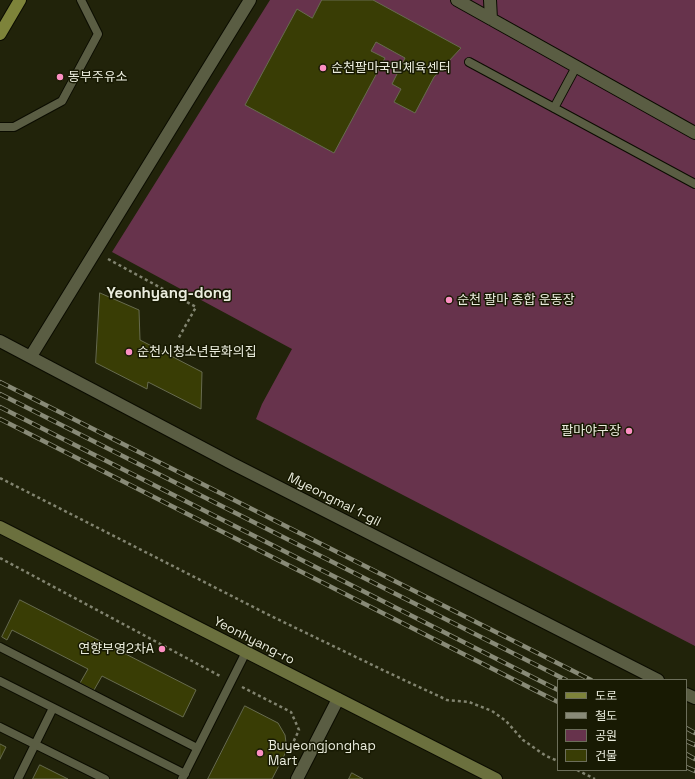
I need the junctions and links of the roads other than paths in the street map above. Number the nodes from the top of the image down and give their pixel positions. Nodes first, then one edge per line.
1 (20, 0) edge
2 (81, 0) edge
3 (250, 0) edge
4 (457, 0) edge
5 (490, 0) edge
6 (491, 19) junction
7 (0, 34) edge
8 (470, 62) dead end
9 (576, 67) junction
10 (554, 108) junction
11 (0, 127) edge
12 (695, 133) edge
13 (695, 182) edge
14 (0, 341) edge
15 (31, 356) junction
16 (0, 527) edge
17 (0, 647) edge
18 (246, 652) junction
19 (656, 679) edge
20 (0, 681) edge
21 (338, 699) junction
22 (53, 708) junction
23 (0, 727) edge
24 (35, 744) junction
25 (197, 748) junction
26 (183, 776) edge
27 (18, 779) edge
28 (105, 779) edge
29 (297, 779) edge
30 (496, 779) edge

1 - 7 main road
2 - 11 lane
3 - 15 street
4 - 6 street
5 - 6 street
6 - 9 street
8 - 10 lane
9 - 10 lane
9 - 12 street
10 - 13 lane
14 - 15 street, Myeongmal 1-gil
15 - 19 street, Myeongmal 1-gil
16 - 18 main road, Yeonhyang-ro
17 - 25 lane
18 - 21 main road, Yeonhyang-ro
18 - 25 lane
20 - 22 lane
21 - 29 street
21 - 30 main road, Yeonhyang-ro
22 - 24 lane
22 - 26 lane
23 - 24 lane
24 - 27 lane
24 - 28 lane
25 - 26 lane

